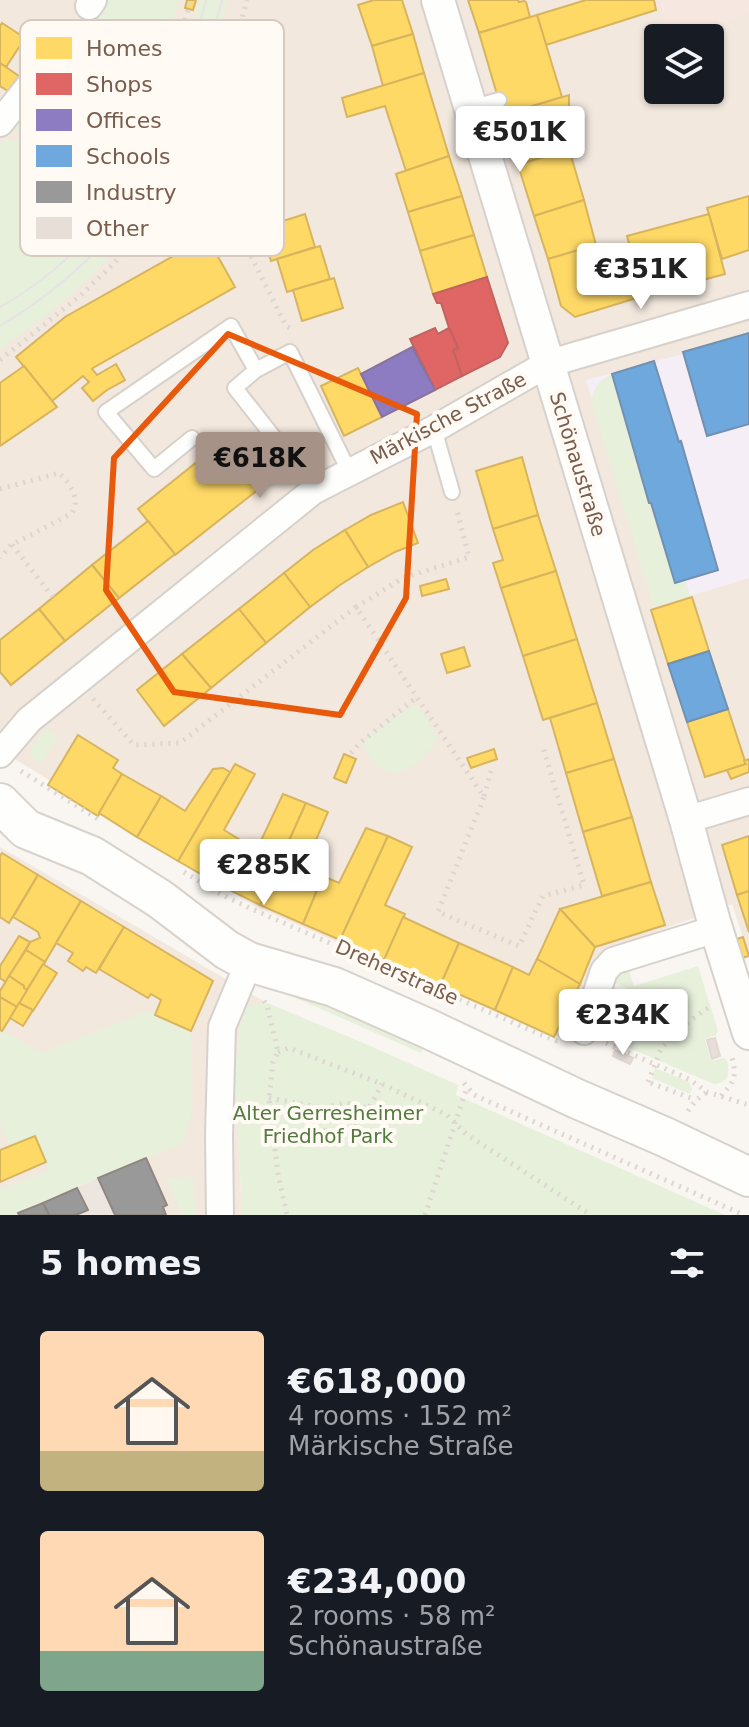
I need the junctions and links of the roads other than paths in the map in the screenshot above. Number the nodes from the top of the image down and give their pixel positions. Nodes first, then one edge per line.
1 (438, 0) edge
2 (20, 98) edge
3 (0, 123) edge
4 (749, 305) edge
5 (547, 364) junction
6 (256, 370) junction
7 (434, 429) junction
8 (192, 438) dead end
9 (279, 444) dead end
10 (349, 471) junction
11 (452, 492) road end
12 (7, 771) edge
13 (749, 801) edge
14 (0, 803) edge
15 (686, 820) junction
16 (103, 842) junction
17 (169, 884) junction
18 (716, 929) junction
19 (249, 962) junction
20 (334, 987) junction
21 (749, 1033) edge
22 (583, 1036) road end
23 (749, 1177) edge
24 (220, 1215) edge

1 - 5 street, Schönaustraße
2 - 3 street
4 - 5 street, Märkische Straße
5 - 7 street, Märkische Straße
5 - 15 street, Schönaustraße
6 - 8 lane
6 - 9 lane
6 - 10 lane
7 - 10 street, Märkische Straße
7 - 11 lane
10 - 12 street, Märkische Straße
12 - 16 main road, Dreherstraße
13 - 15 street
14 - 16 main road, Dreherstraße
15 - 18 street, Schönaustraße
16 - 17 main road, Dreherstraße
17 - 19 main road, Dreherstraße
17 - 20 main road, Dreherstraße
18 - 21 street, Schönaustraße
18 - 22 street
19 - 20 main road, Dreherstraße
19 - 24 street
20 - 23 main road, Dreherstraße

